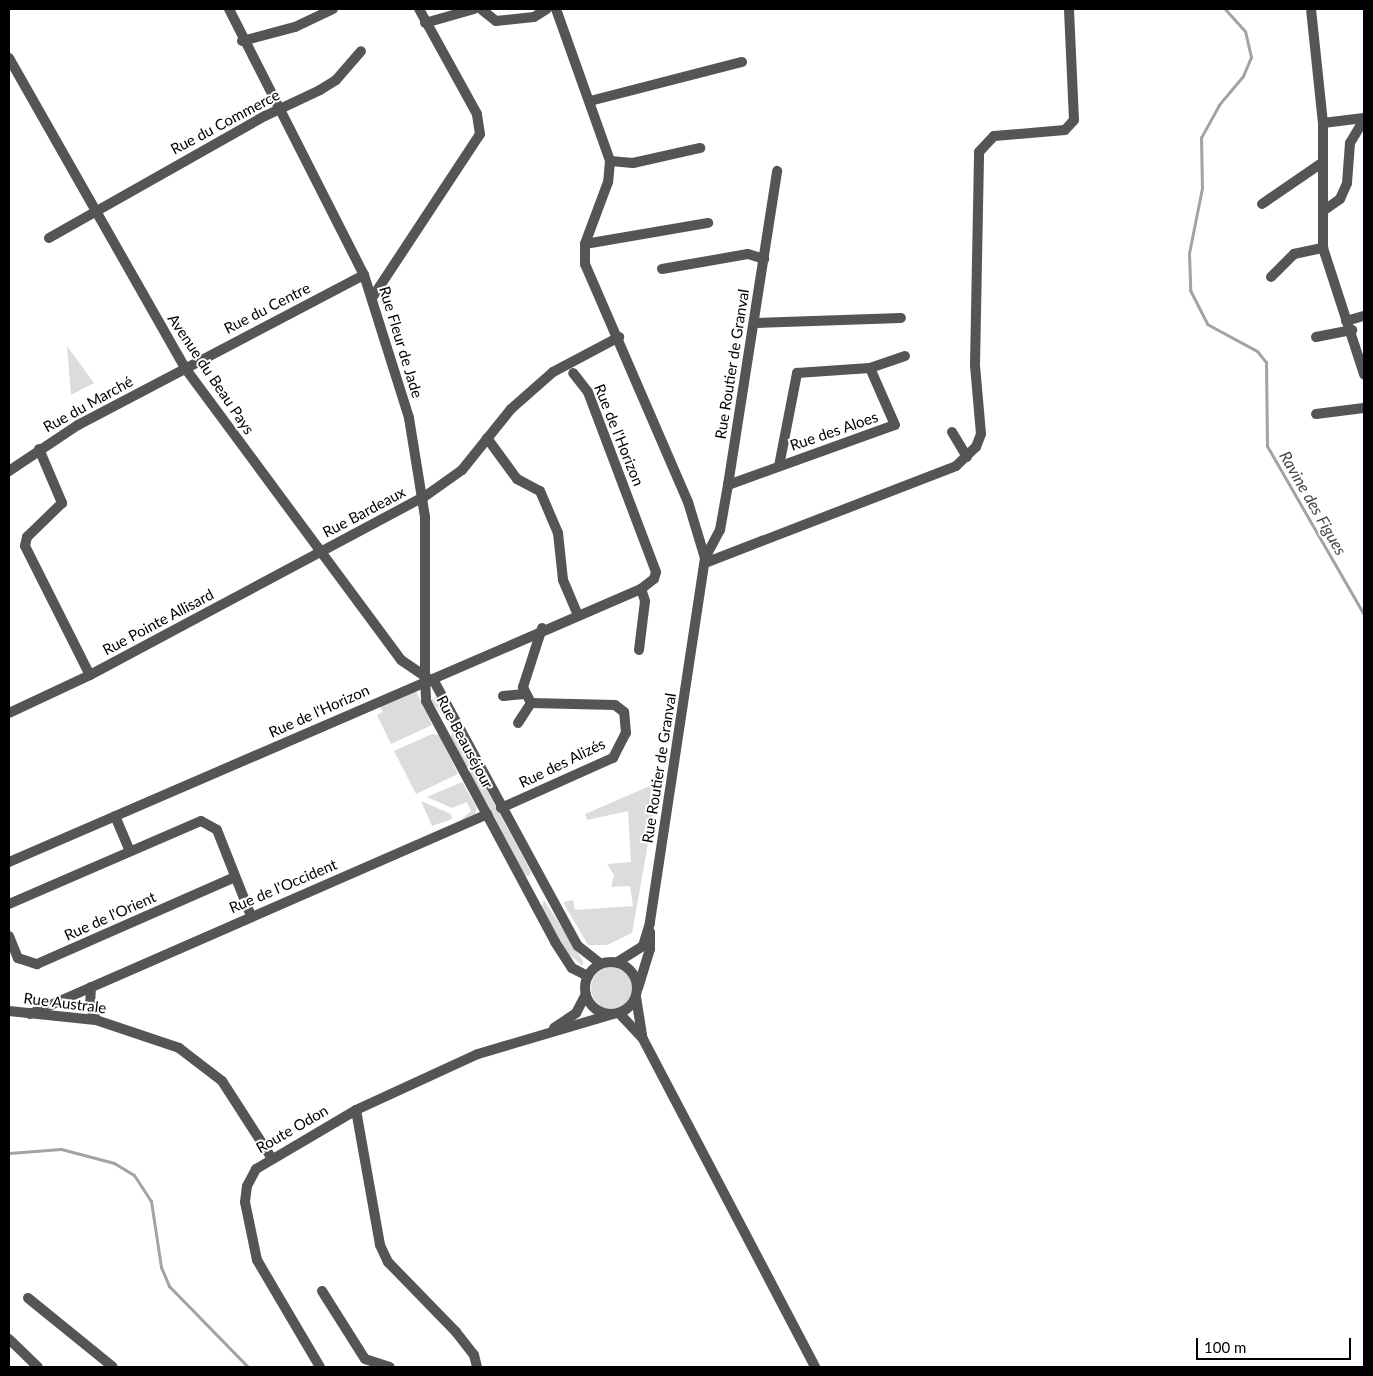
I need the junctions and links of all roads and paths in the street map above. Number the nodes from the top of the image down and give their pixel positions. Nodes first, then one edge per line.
1 (229, 9) edge
2 (333, 9) edge
3 (420, 9) edge
4 (474, 9) edge
5 (482, 9) edge
6 (547, 9) edge
7 (556, 9) edge
8 (1070, 9) edge
9 (1311, 9) edge
10 (426, 23) junction
11 (242, 41) junction
12 (361, 51) dead end
13 (9, 58) edge
14 (742, 62) dead end
15 (590, 101) junction
16 (277, 111) junction
17 (1364, 119) edge
18 (1323, 123) junction
19 (700, 148) dead end
20 (610, 161) junction
21 (1323, 162) junction
22 (776, 171) dead end
23 (1262, 204) dead end
24 (94, 211) junction
25 (1323, 211) junction
26 (708, 223) dead end
27 (49, 238) dead end
28 (585, 244) junction
29 (1323, 248) junction
30 (764, 259) junction
31 (662, 269) dead end
32 (364, 276) junction
33 (1271, 277) dead end
34 (372, 298) junction
35 (1364, 316) edge
36 (901, 318) dead end
37 (1346, 321) junction
38 (756, 323) junction
39 (1352, 330) junction
40 (619, 337) junction
41 (1316, 337) dead end
42 (905, 356) dead end
43 (185, 368) junction
44 (870, 368) junction
45 (573, 374) dead end
46 (1364, 374) edge
47 (1364, 408) edge
48 (1316, 414) dead end
49 (952, 432) dead end
50 (487, 438) junction
51 (39, 449) junction
52 (967, 457) junction
53 (779, 466) junction
54 (9, 471) edge
55 (728, 485) junction
56 (424, 497) junction
57 (319, 553) junction
58 (705, 561) junction
59 (641, 589) junction
60 (577, 613) junction
61 (542, 628) junction
62 (639, 650) dead end
63 (90, 675) junction
64 (426, 679) junction
65 (525, 694) junction
66 (502, 696) dead end
67 (531, 703) junction
68 (9, 713) edge
69 (518, 723) dead end
70 (502, 808) junction
71 (487, 814) junction
72 (115, 816) junction
73 (130, 851) junction
74 (9, 862) edge
75 (235, 877) junction
76 (9, 904) edge
77 (251, 916) junction
78 (650, 924) junction
79 (9, 936) edge
80 (617, 962) junction
81 (601, 964) junction
82 (588, 976) junction
83 (91, 987) junction
84 (637, 993) junction
85 (586, 994) junction
86 (9, 1011) edge
87 (30, 1014) junction
88 (616, 1014) junction
89 (96, 1020) junction
90 (547, 1032) junction
91 (643, 1039) junction
92 (356, 1110) junction
93 (270, 1157) junction
94 (322, 1291) dead end
95 (28, 1298) dead end
96 (9, 1339) edge
97 (474, 1355) junction
98 (38, 1367) edge
99 (112, 1367) edge
100 (320, 1367) edge
101 (390, 1367) edge
102 (468, 1367) edge
103 (477, 1367) edge
104 (815, 1367) edge

1 - 11 street, Rue Fleur de Jade
2 - 11 street
3 - 10 street
4 - 10 street
5 - 6 street
7 - 15 street, Rue Routier de Granval
8 - 52 street
9 - 18 street
10 - 34 street
11 - 16 street, Rue Fleur de Jade
12 - 16 street, Rue du Commerce
13 - 24 street, Avenue du Beau Pays
14 - 15 street
15 - 20 street, Rue Routier de Granval
16 - 24 street, Rue du Commerce
16 - 32 street, Rue Fleur de Jade
17 - 18 street
17 - 25 street
18 - 21 street
19 - 20 street
20 - 28 street, Rue Routier de Granval
21 - 23 street
21 - 25 street
22 - 30 street, Rue Routier de Granval
24 - 27 street, Rue du Commerce
24 - 43 street, Avenue du Beau Pays
25 - 29 street
26 - 28 street
28 - 40 street, Rue Routier de Granval
29 - 33 street
29 - 37 street
30 - 31 street
30 - 38 street, Rue Routier de Granval
32 - 34 street, Rue Fleur de Jade
32 - 43 street, Rue du Centre
34 - 56 street, Rue Fleur de Jade
35 - 37 street
36 - 38 street
37 - 39 street
38 - 55 street, Rue Routier de Granval
39 - 41 street
39 - 46 street
40 - 50 street, Rue Bardeaux
40 - 58 street, Rue Routier de Granval
42 - 44 street, Rue des Aloes
43 - 51 street, Rue du Marché
43 - 57 street, Avenue du Beau Pays
44 - 53 street, Rue des Aloes
44 - 53 street, Rue des Aloes
45 - 59 street, Rue de l'Horizon
47 - 48 street
49 - 52 street
50 - 56 street, Rue Bardeaux
50 - 60 street
51 - 54 street, Rue du Marché
51 - 63 street
52 - 58 street
53 - 55 street, Rue des Aloes
55 - 58 street, Rue Routier de Granval
56 - 57 street, Rue Bardeaux
56 - 64 street, Rue Fleur de Jade
57 - 63 street, Rue Pointe Allisard
57 - 64 street, Avenue du Beau Pays
58 - 78 street, Rue Routier de Granval
59 - 60 street, Rue de l'Horizon
59 - 62 street
60 - 61 street, Rue de l'Horizon
61 - 64 street, Rue de l'Horizon
61 - 65 street
63 - 68 street, Rue Pointe Allisard
64 - 70 street, Rue Beauséjour
64 - 71 street, Rue Beauséjour
64 - 72 street, Rue de l'Horizon
65 - 66 street
65 - 67 street
67 - 69 street
67 - 70 street, Rue des Alizés
70 - 81 street, Rue Beauséjour
71 - 77 street, Rue de l'Occident
71 - 82 street, Rue Beauséjour
72 - 73 street
72 - 74 street, Rue de l'Horizon
73 - 75 street
73 - 76 street
75 - 77 street
75 - 79 street, Rue de l'Orient
77 - 83 street, Rue de l'Occident
78 - 80 street
78 - 84 street
80 - 81 street
80 - 84 street
81 - 82 street
82 - 85 street
83 - 87 street, Rue de l'Occident
83 - 89 street
84 - 88 street
84 - 91 street
85 - 88 street
85 - 90 street, Route Odon
86 - 87 street, Rue Australe
87 - 89 street, Rue Australe
88 - 90 street, Route Odon
88 - 91 street
89 - 93 street, Rue Australe
90 - 92 street, Route Odon
91 - 104 street
92 - 93 street, Route Odon
92 - 97 street
93 - 100 street, Route Odon
94 - 101 street
95 - 99 street
96 - 98 street
97 - 102 street
97 - 103 street

